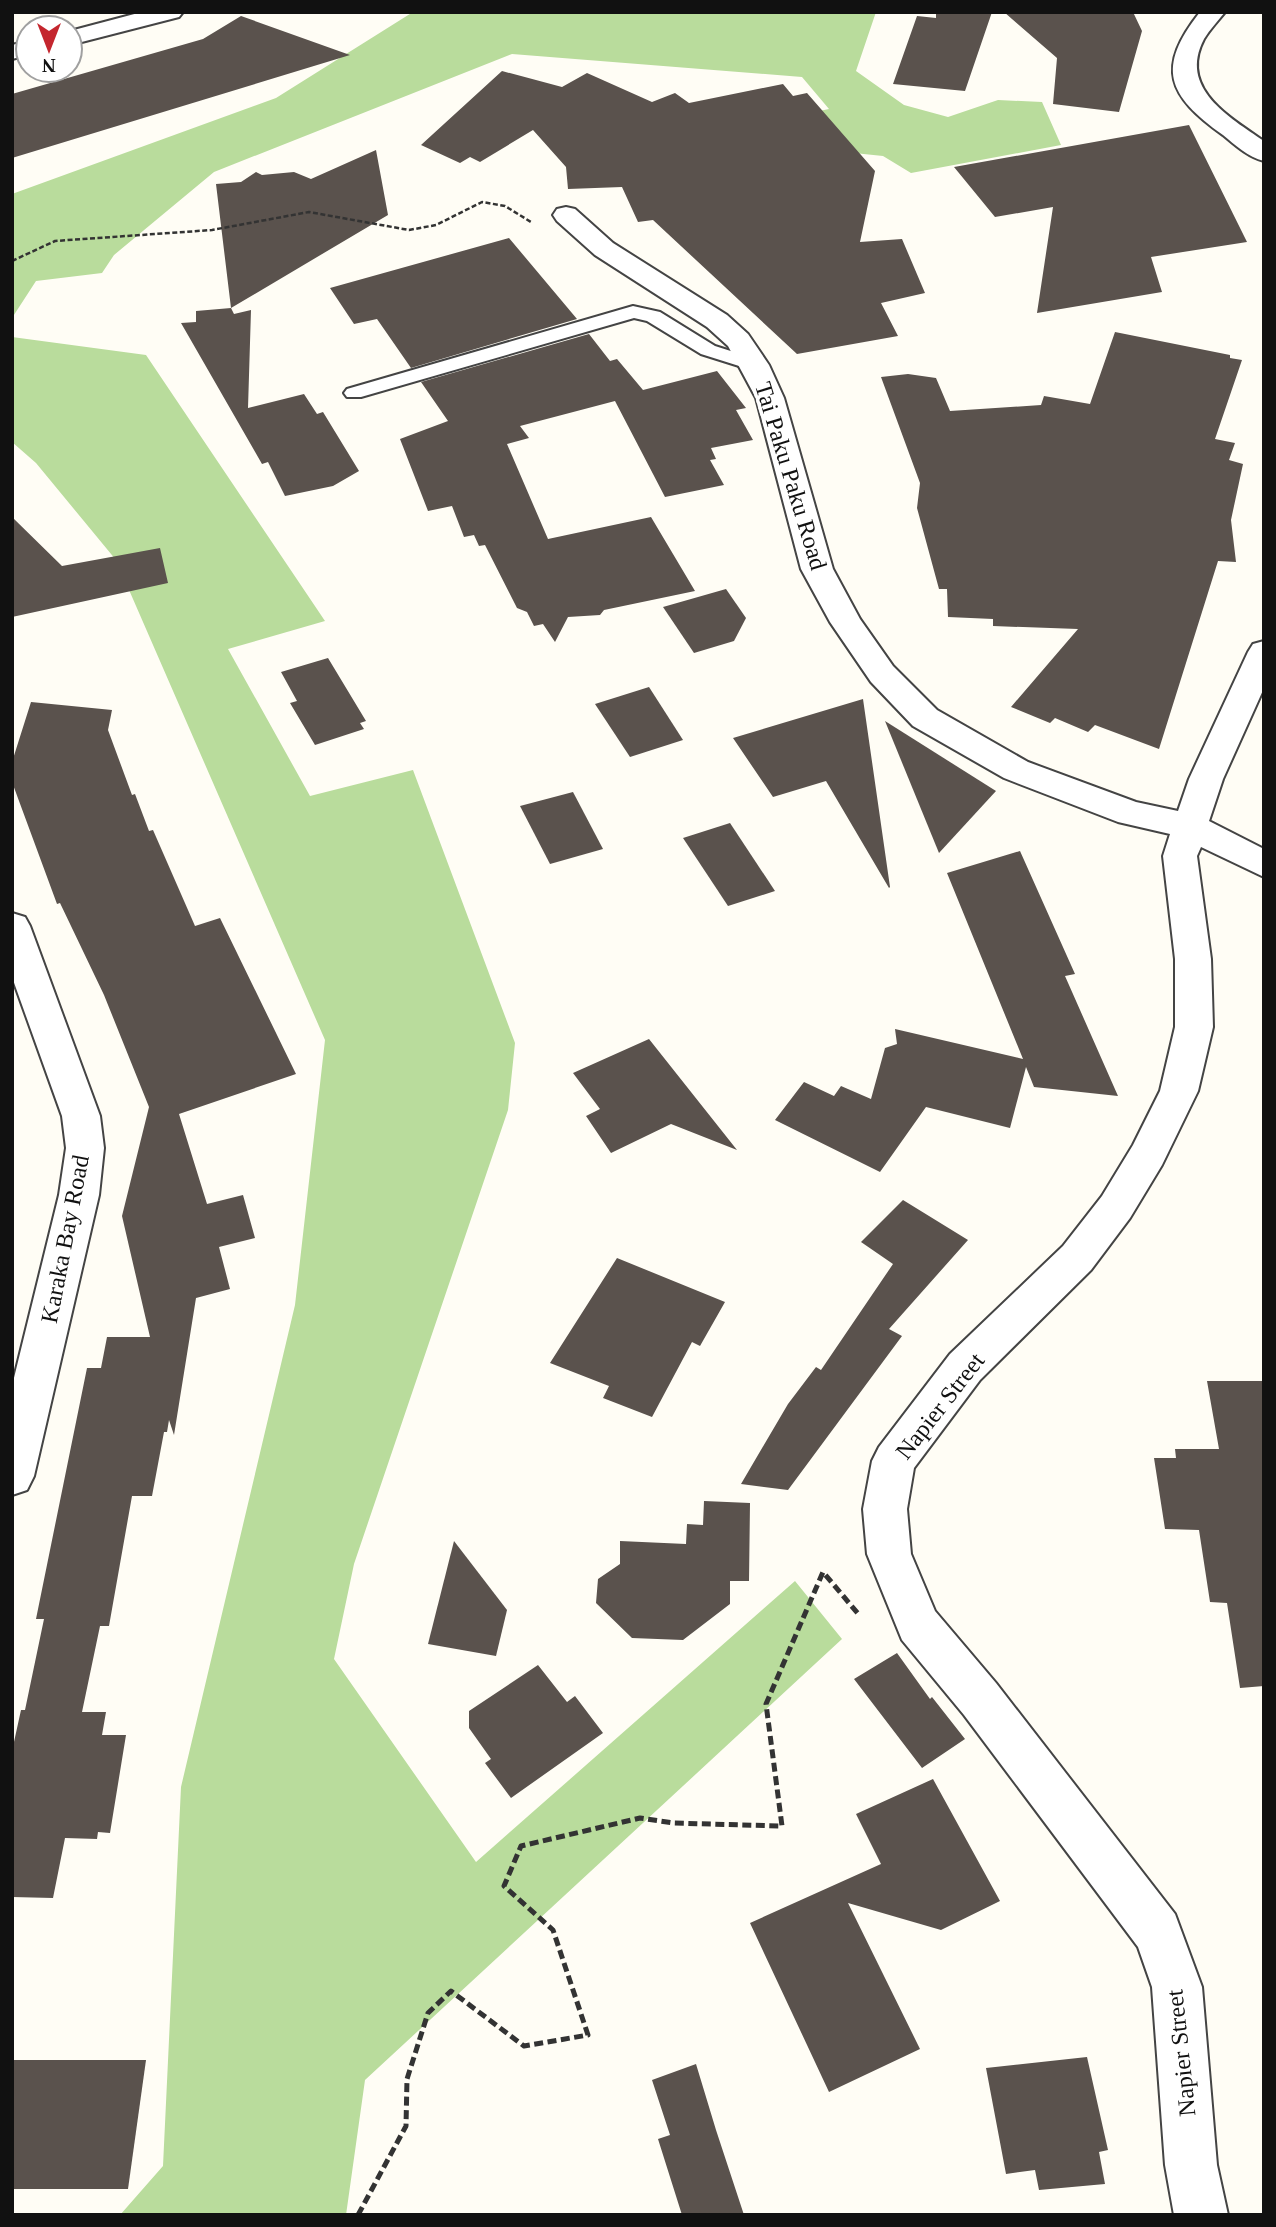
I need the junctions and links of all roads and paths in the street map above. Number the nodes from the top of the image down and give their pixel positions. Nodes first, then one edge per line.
1 (171, 12) edge
2 (1213, 12) edge
3 (84, 34) edge
4 (1264, 153) edge
5 (566, 215) dead end
6 (535, 224) dead end
7 (12, 261) edge
8 (755, 365) junction
9 (354, 393) dead end
10 (1264, 652) edge
11 (1189, 827) junction
12 (1258, 853) edge
13 (12, 926) edge
14 (12, 1476) edge
15 (918, 1625) junction
16 (358, 2215) edge
17 (1202, 2215) edge

1 - 3 street
2 - 4 street
5 - 8 street, Tai Paku Paku Road
6 - 7 path
8 - 9 lane
8 - 11 street, Tai Paku Paku Road
10 - 11 street, Napier Street
11 - 12 street, Tai Paku Paku Road
11 - 15 street, Napier Street
13 - 14 street, Karaka Bay Road
15 - 16 path
15 - 17 street, Napier Street

